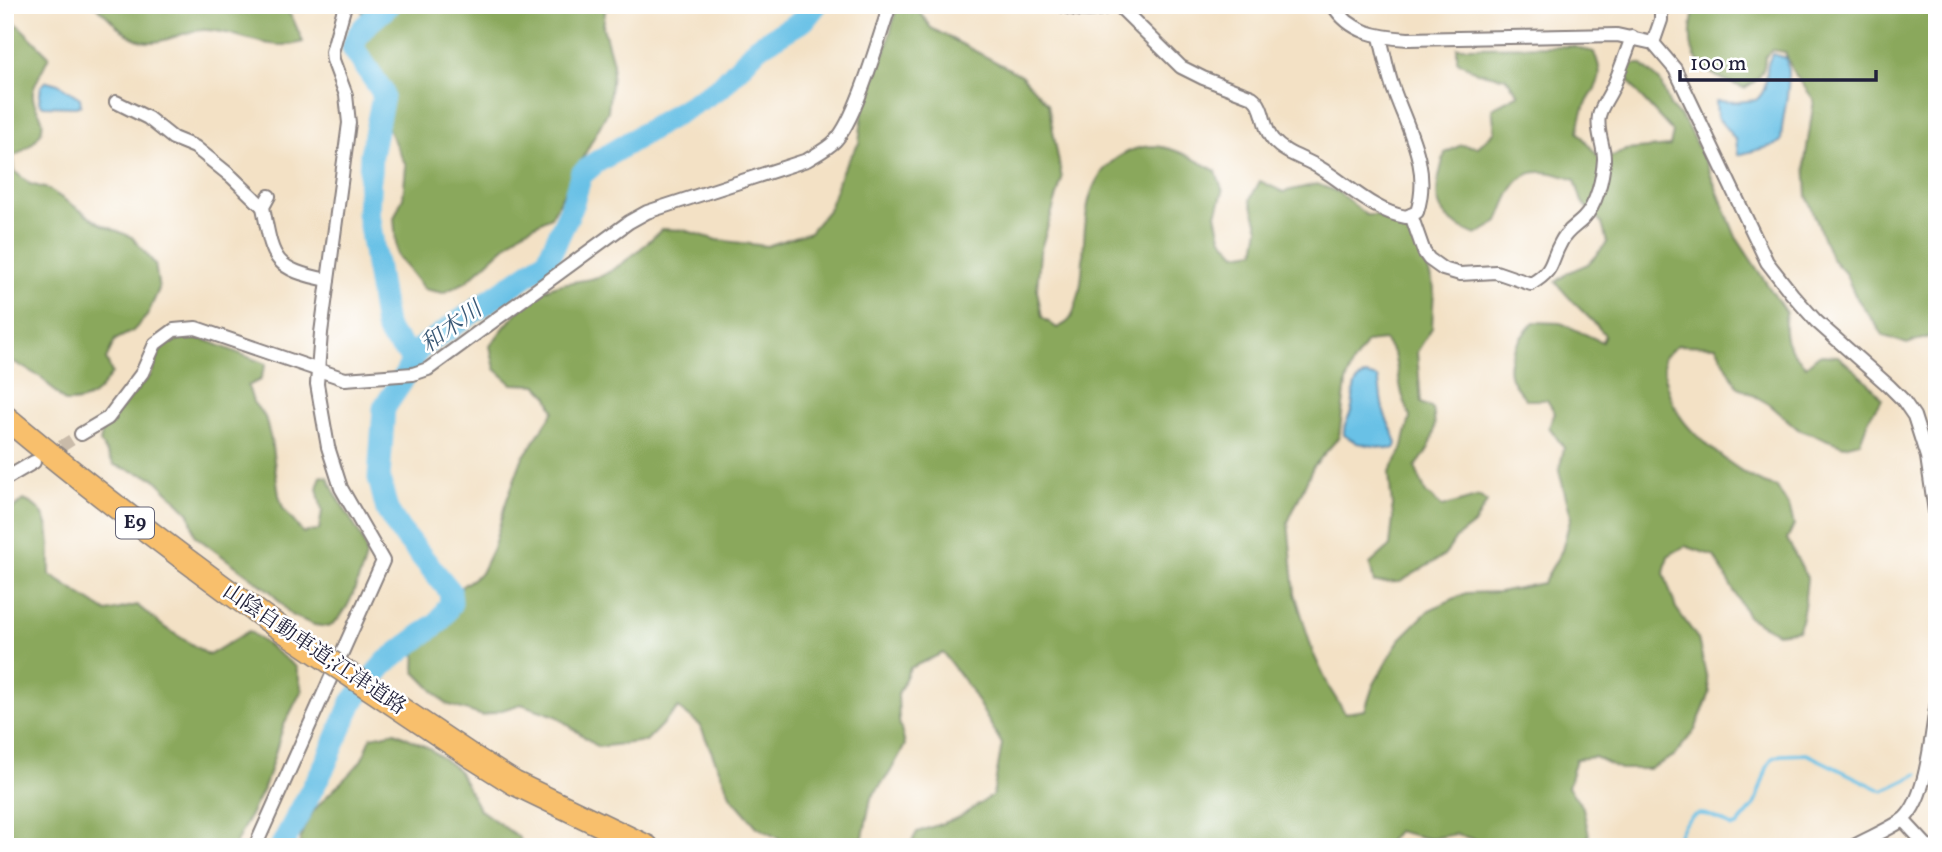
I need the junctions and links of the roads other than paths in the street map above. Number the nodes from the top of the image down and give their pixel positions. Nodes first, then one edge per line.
1 (345, 5) edge
2 (890, 5) edge
3 (1061, 5) edge
4 (1115, 5) edge
5 (1333, 5) edge
6 (1661, 5) edge
7 (1380, 37) junction
8 (1632, 37) junction
9 (1653, 43) junction
10 (116, 102) dead end
11 (1411, 215) junction
12 (328, 280) junction
13 (319, 370) junction
14 (5, 416) edge
15 (81, 434) tunnel mouth
16 (34, 462) tunnel mouth
17 (5, 479) edge
18 (1937, 525) edge
19 (1937, 703) edge
20 (1903, 820) junction
21 (255, 847) edge
22 (647, 847) edge
23 (1853, 847) edge
24 (1928, 847) edge

1 - 12 street
2 - 13 street
3 - 4 street
4 - 11 street
5 - 7 street
6 - 9 street
7 - 8 street
7 - 11 street
8 - 9 street
8 - 11 street
9 - 18 street
10 - 12 street
12 - 13 street
13 - 15 street
13 - 21 street
14 - 22 highway, 山陰自動車道;江津道路 / E9, bridge
16 - 17 street
19 - 20 street
20 - 23 street
20 - 24 street

